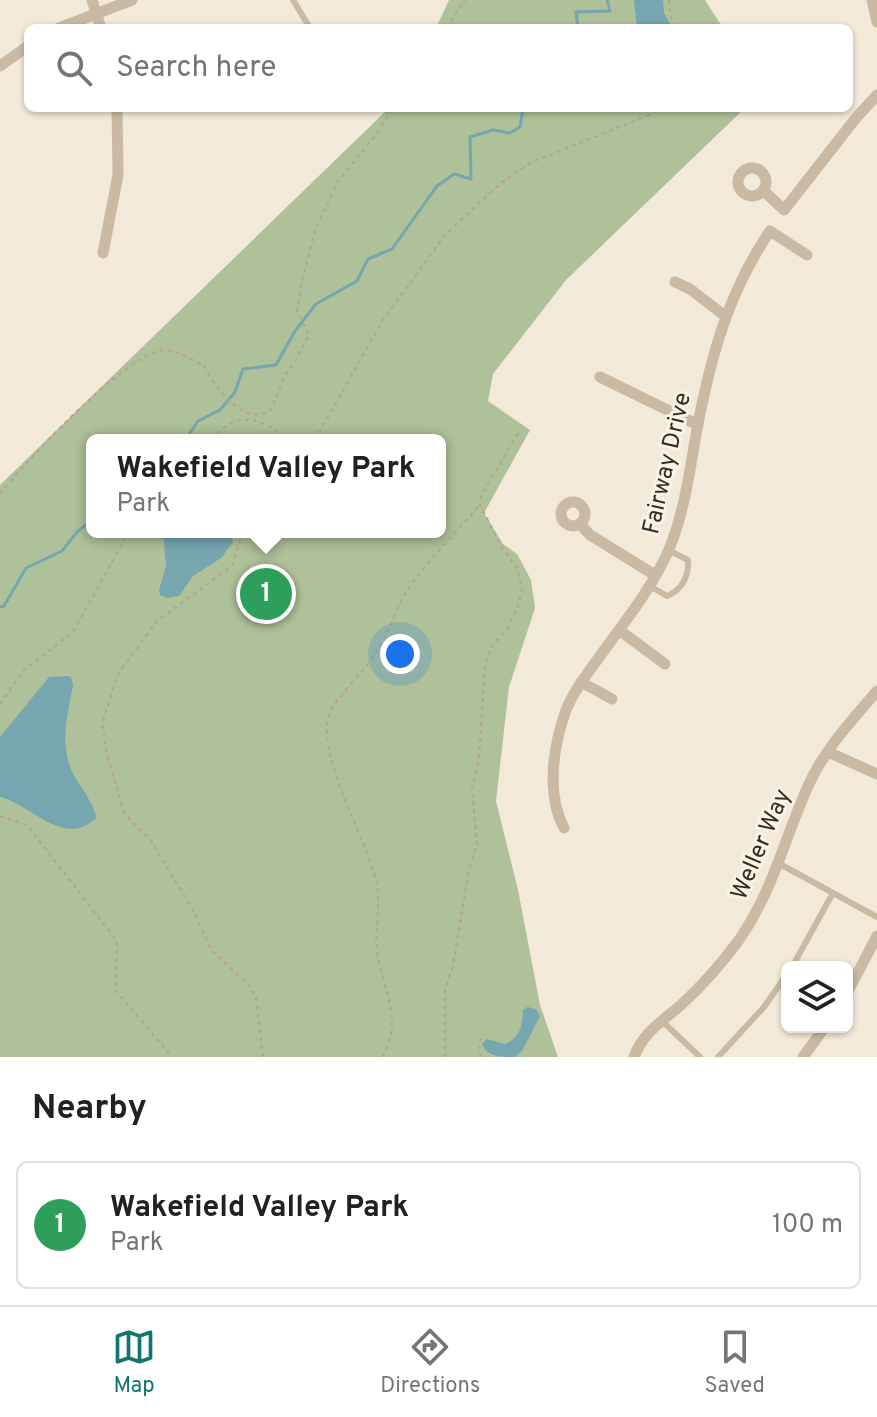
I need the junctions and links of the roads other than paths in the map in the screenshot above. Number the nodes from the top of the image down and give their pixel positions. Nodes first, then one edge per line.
1 (132, 0) edge
2 (293, 0) edge
3 (872, 0) edge
4 (94, 6) edge
5 (877, 22) edge
6 (65, 24) edge
7 (308, 24) edge
8 (24, 49) edge
9 (0, 66) edge
10 (877, 95) edge
11 (117, 112) edge
12 (764, 191) dead end
13 (103, 253) dead end
14 (807, 255) dead end
15 (675, 282) dead end
16 (725, 316) junction
17 (600, 377) dead end
18 (698, 425) junction
19 (581, 525) dead end
20 (668, 550) junction
21 (651, 580) junction
22 (619, 630) junction
23 (665, 664) dead end
24 (581, 682) junction
25 (876, 694) edge
26 (612, 699) dead end
27 (828, 752) junction
28 (877, 774) edge
29 (564, 828) dead end
30 (780, 864) junction
31 (833, 893) junction
32 (877, 917) edge
33 (877, 936) edge
34 (795, 961) edge
35 (853, 982) edge
36 (781, 983) edge
37 (661, 1020) junction
38 (821, 1033) edge
39 (634, 1057) edge
40 (700, 1057) edge
41 (718, 1057) edge
42 (803, 1057) edge

1 - 4 street
2 - 7 lane
3 - 5 street
4 - 6 street
8 - 9 street
10 - 12 street
11 - 13 street
14 - 16 street, Fairway Drive
15 - 16 street
16 - 18 street, Fairway Drive
17 - 18 street
18 - 20 street, Fairway Drive
19 - 21 street
20 - 21 street, Fairway Drive
20 - 21 lane
21 - 22 street, Fairway Drive
22 - 23 street
22 - 24 street, Fairway Drive
24 - 26 street
24 - 29 street, Fairway Drive
25 - 27 street, Weller Way
27 - 28 street
27 - 30 street, Weller Way
30 - 31 lane
30 - 37 street, Weller Way
31 - 32 lane
31 - 34 lane
33 - 35 street
36 - 41 lane
37 - 39 street, Weller Way
37 - 40 lane
38 - 42 street

